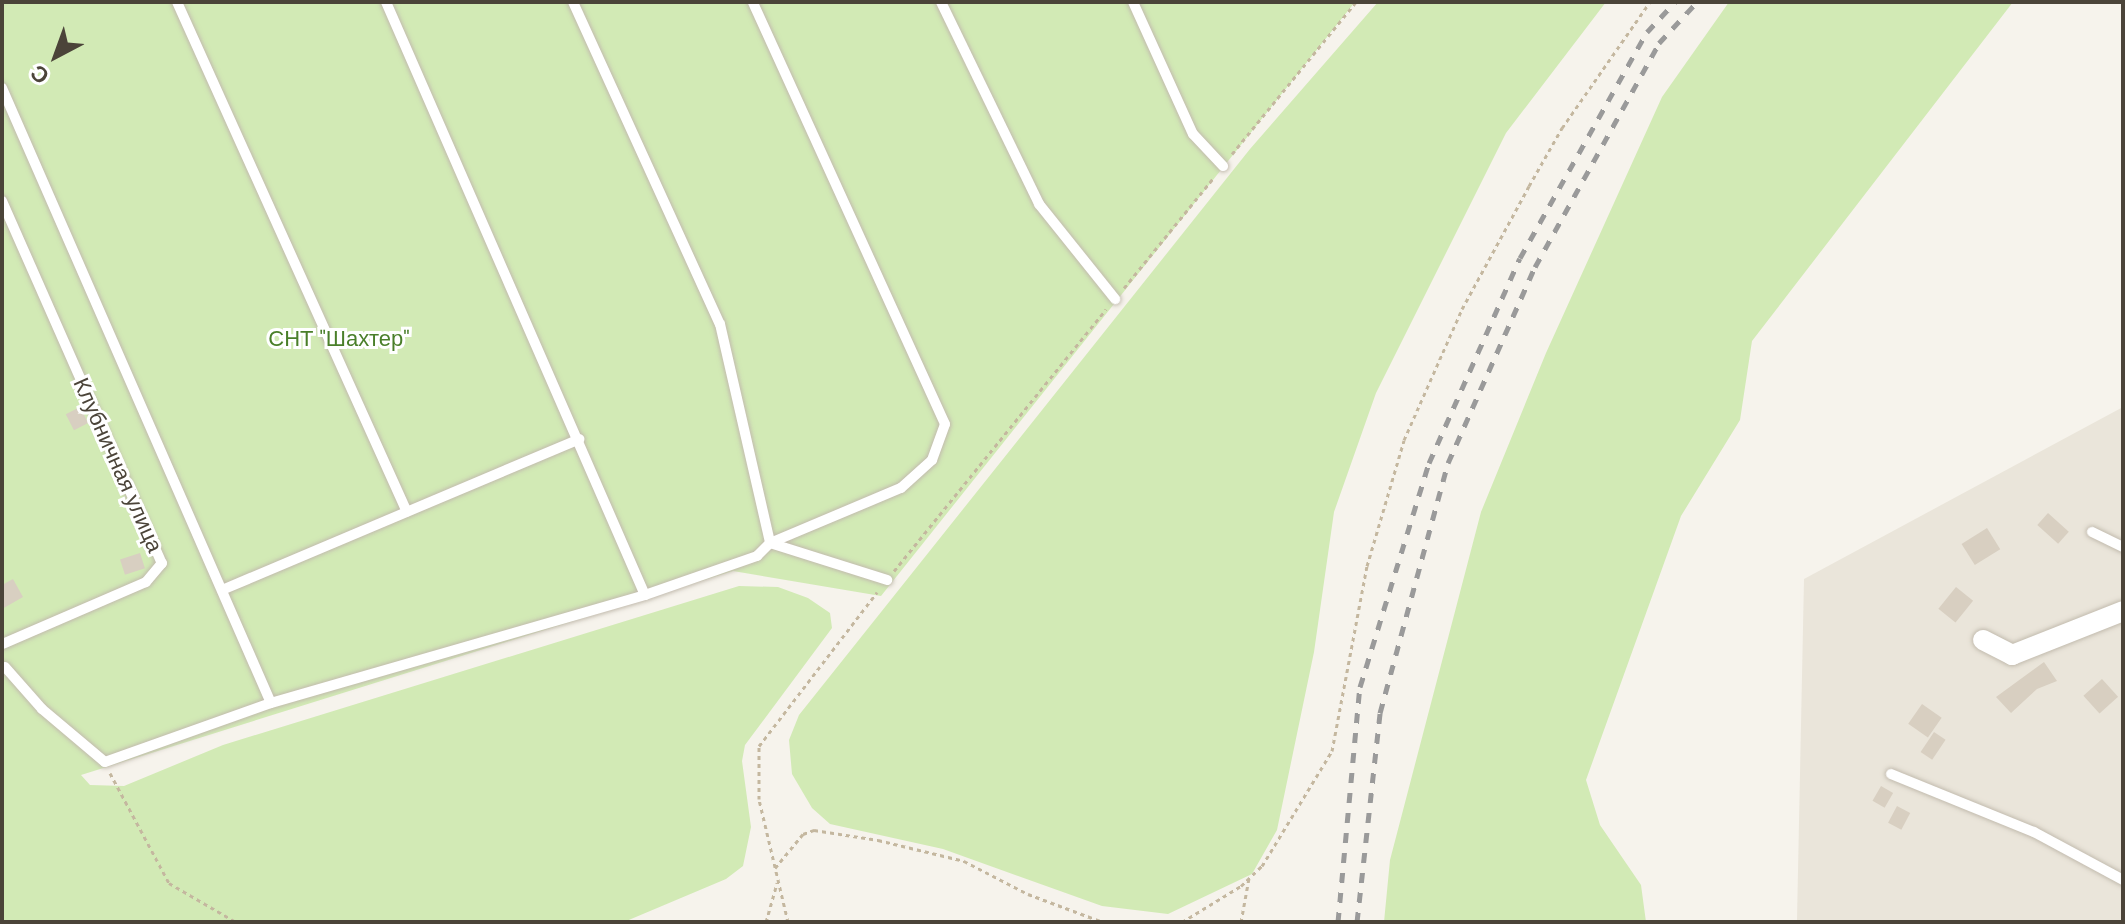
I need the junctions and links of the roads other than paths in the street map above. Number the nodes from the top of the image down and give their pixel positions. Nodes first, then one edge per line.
1 (177, 2) edge
2 (386, 2) edge
3 (573, 2) edge
4 (753, 2) edge
5 (941, 2) edge
6 (1133, 2) edge
7 (2, 88) edge
8 (1223, 166) road end
9 (2, 201) edge
10 (1115, 299) road end
11 (579, 439) junction
12 (407, 512) junction
13 (2092, 532) dead end
14 (770, 543) junction
15 (2123, 547) edge
16 (887, 580) road end
17 (222, 590) junction
18 (645, 595) junction
19 (2123, 611) edge
20 (1983, 640) dead end
21 (2, 643) edge
22 (3, 667) edge
23 (271, 703) junction
24 (1891, 774) dead end
25 (2123, 880) edge

1 - 12 lane
2 - 11 lane
3 - 14 lane
4 - 14 lane
5 - 10 lane
6 - 8 lane
7 - 17 lane
9 - 21 lane, Клубничная улица
11 - 12 lane
11 - 18 lane
12 - 17 lane
13 - 15 lane
14 - 16 lane
14 - 18 lane
17 - 23 lane
18 - 23 lane
19 - 20 street
21 - 22 lane
22 - 23 lane
24 - 25 lane

